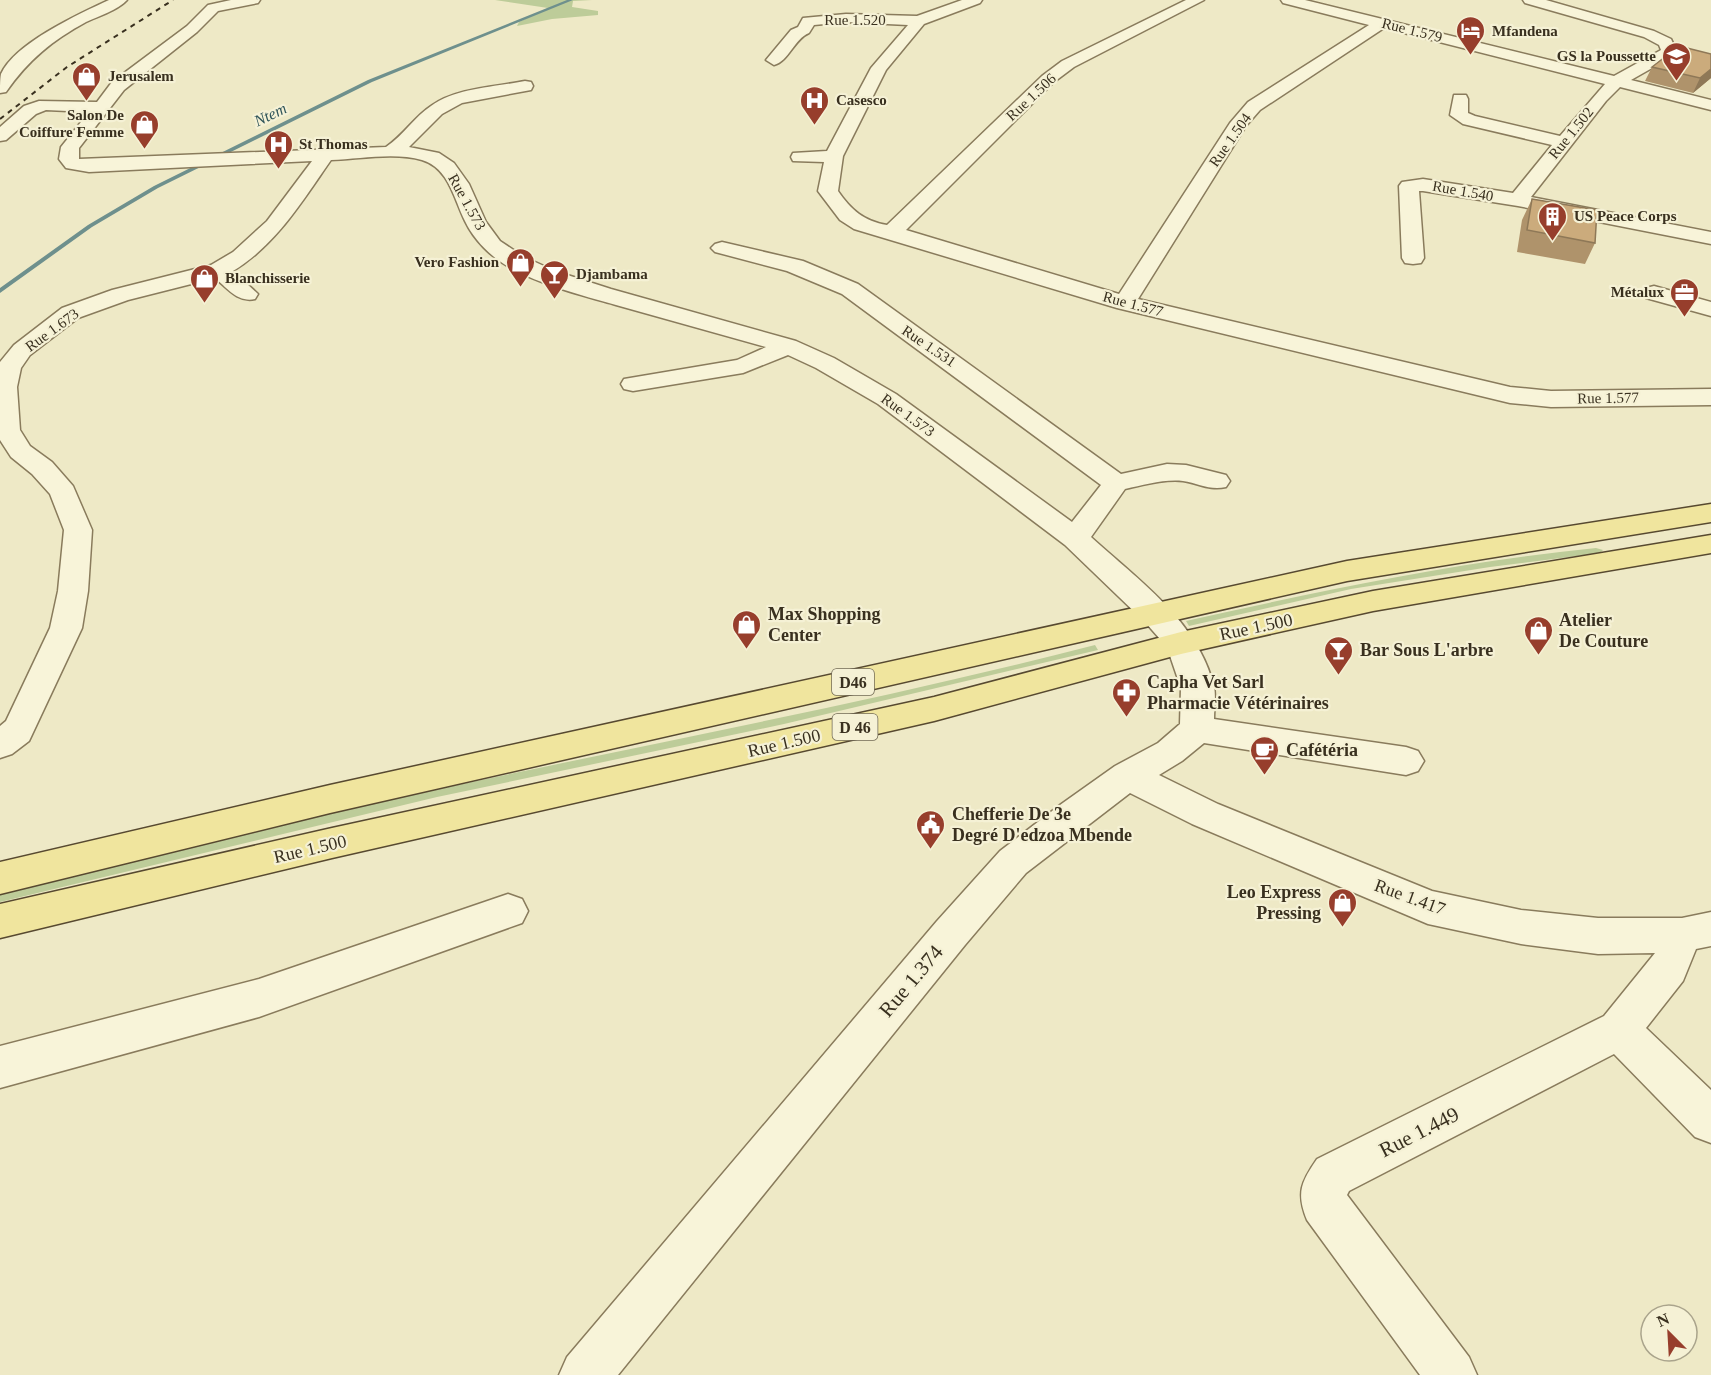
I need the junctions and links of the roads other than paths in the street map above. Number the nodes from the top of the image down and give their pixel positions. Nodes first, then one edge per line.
1 (120, 0) edge
2 (253, 0) edge
3 (975, 0) edge
4 (1197, 0) edge
5 (1288, 0) edge
6 (1530, 0) edge
7 (919, 21) junction
8 (1382, 23) junction
9 (774, 60) dead end
10 (1617, 81) junction
11 (525, 86) dead end
12 (0, 88) edge
13 (1460, 99) dead end
14 (1711, 105) edge
15 (101, 107) junction
16 (0, 136) edge
17 (1563, 142) junction
18 (390, 152) junction
19 (325, 156) junction
20 (834, 156) junction
21 (800, 157) dead end
22 (1518, 200) junction
23 (892, 231) junction
24 (1711, 238) edge
25 (722, 248) dead end
26 (1413, 258) dead end
27 (219, 270) junction
28 (1654, 293) dead end
29 (247, 294) dead end
30 (1125, 303) junction
31 (1711, 309) edge
32 (788, 346) junction
33 (633, 384) dead end
34 (1711, 396) edge
35 (1216, 481) dead end
36 (1116, 483) junction
37 (1711, 513) edge
38 (1075, 538) junction
39 (1711, 544) edge
40 (1169, 628) junction
41 (1197, 729) junction
42 (0, 744) edge
43 (1406, 760) dead end
44 (1128, 776) junction
45 (0, 878) edge
46 (508, 910) dead end
47 (0, 921) edge
48 (1696, 932) edge
49 (1619, 1030) junction
50 (0, 1067) edge
51 (1711, 1121) edge
52 (585, 1375) edge
53 (1451, 1375) edge

1 - 12 street
2 - 15 street, Rue 1.573
3 - 7 street
4 - 23 street, Rue 1.506
5 - 8 street, Rue 1.579
6 - 10 street, Rue 1.502
7 - 9 street, Rue 1.520
7 - 20 street, Rue 1.577
8 - 10 street, Rue 1.579
8 - 30 street, Rue 1.504
10 - 14 street, Rue 1.579
10 - 17 street, Rue 1.502
11 - 18 street
13 - 17 street
15 - 16 street
15 - 19 street, Rue 1.573
17 - 22 street, Rue 1.502
18 - 19 street, Rue 1.573
18 - 32 street, Rue 1.573
19 - 27 street, Rue 1.673
20 - 21 street
20 - 23 street, Rue 1.577
22 - 24 street
22 - 26 street, Rue 1.540
23 - 30 street, Rue 1.577
25 - 36 street, Rue 1.531
27 - 29 street
27 - 42 street, Rue 1.673
28 - 31 street
30 - 34 street, Rue 1.577
32 - 33 street
32 - 38 street, Rue 1.573
35 - 36 street
36 - 38 street
37 - 40 main road, Rue 1.500 / D46
38 - 40 street, Rue 1.573
39 - 40 main road, Rue 1.500 / D 46
40 - 41 street
40 - 45 main road, Rue 1.500 / D46
40 - 47 main road, Rue 1.500 / D 46
41 - 43 street
41 - 44 street, Rue 1.374
44 - 48 street, Rue 1.417
44 - 52 street, Rue 1.374
46 - 50 street
48 - 49 street, Rue 1.449
49 - 51 street
49 - 53 street, Rue 1.449

